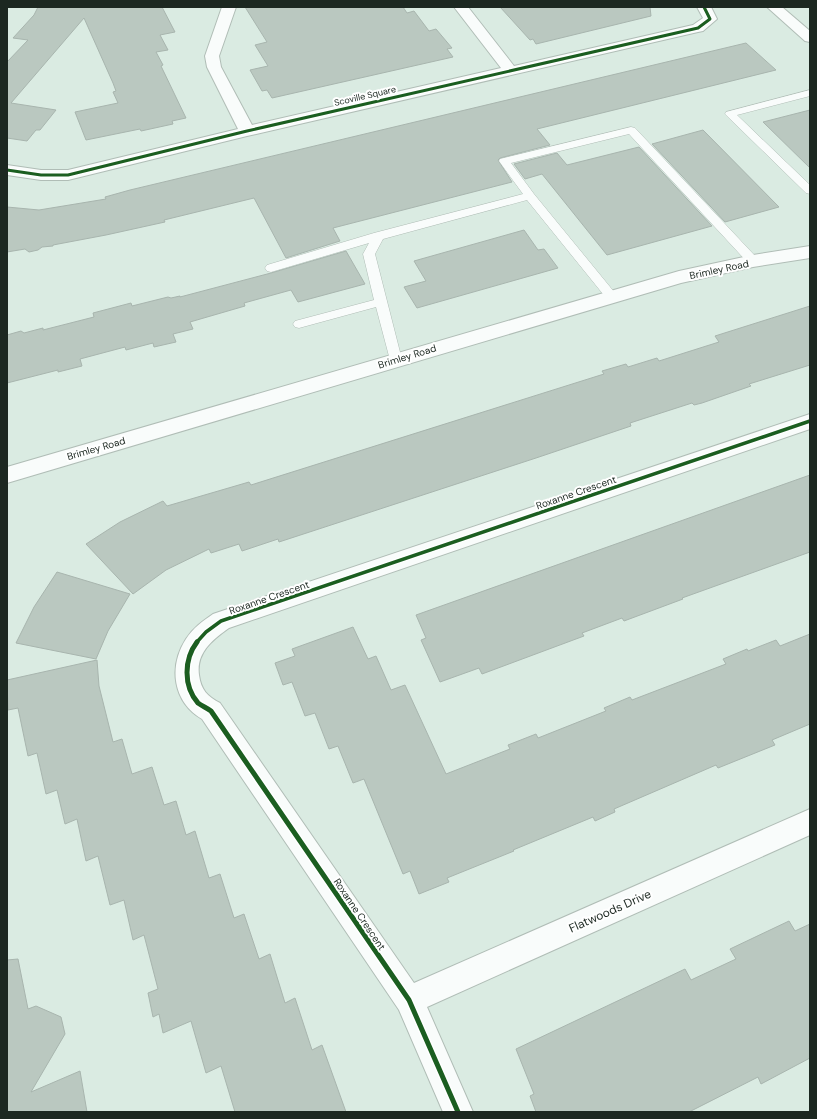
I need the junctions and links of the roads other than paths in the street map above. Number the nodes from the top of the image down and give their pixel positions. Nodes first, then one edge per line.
1 (229, 7) edge
2 (461, 7) edge
3 (704, 7) edge
4 (774, 7) edge
5 (810, 38) edge
6 (510, 70) junction
7 (810, 93) edge
8 (247, 131) junction
9 (7, 170) edge
10 (810, 191) edge
11 (530, 196) junction
12 (378, 236) junction
13 (810, 252) edge
14 (754, 261) junction
15 (271, 268) dead end
16 (611, 296) junction
17 (381, 302) junction
18 (299, 324) dead end
19 (396, 360) junction
20 (810, 421) edge
21 (7, 475) edge
22 (810, 822) edge
23 (409, 1000) junction
24 (458, 1112) edge

1 - 8 street
2 - 6 street
3 - 6 street, Scoville Square
4 - 5 street
6 - 8 street, Scoville Square
7 - 10 lane
8 - 9 street, Scoville Square
11 - 12 lane
11 - 14 lane
11 - 16 lane
12 - 15 lane
12 - 17 lane
13 - 14 street, Brimley Road
14 - 16 street, Brimley Road
16 - 19 street, Brimley Road
17 - 18 lane
17 - 19 lane
19 - 21 street, Brimley Road
20 - 23 street, Roxanne Crescent
22 - 23 street, Flatwoods Drive
23 - 24 street, Roxanne Crescent

